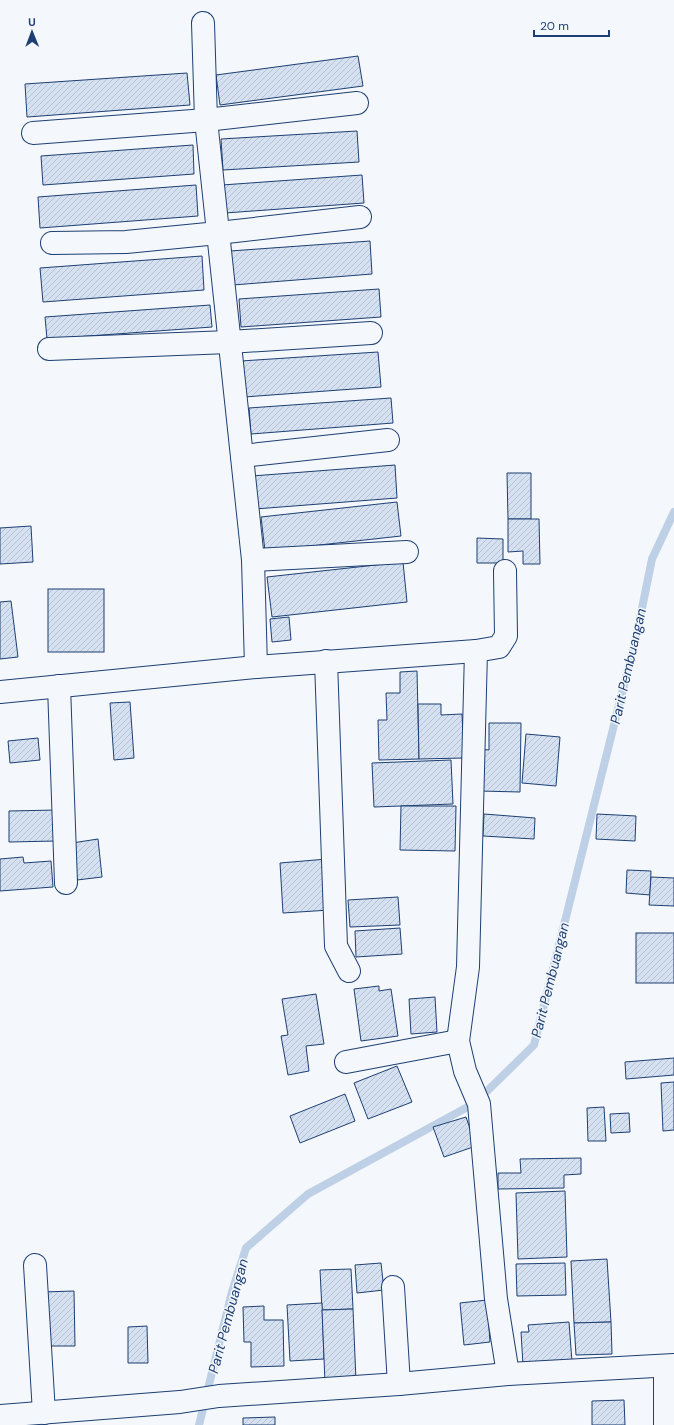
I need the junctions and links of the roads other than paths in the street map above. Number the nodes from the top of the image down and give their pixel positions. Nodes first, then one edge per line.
1 (203, 23) dead end
2 (357, 103) dead end
3 (206, 120) junction
4 (33, 133) dead end
5 (360, 217) dead end
6 (218, 233) junction
7 (52, 243) dead end
8 (371, 333) dead end
9 (229, 342) junction
10 (49, 349) dead end
11 (388, 440) dead end
12 (242, 456) junction
13 (407, 552) dead end
14 (253, 560) junction
15 (505, 571) dead end
16 (476, 651) junction
17 (326, 661) junction
18 (256, 667) junction
19 (59, 686) junction
20 (0, 692) edge
21 (66, 883) dead end
22 (349, 971) dead end
23 (458, 1041) junction
24 (346, 1062) dead end
25 (35, 1265) dead end
26 (393, 1287) dead end
27 (670, 1365) edge
28 (508, 1374) junction
29 (399, 1384) junction
30 (44, 1413) junction
31 (0, 1416) edge
32 (664, 1425) edge

1 - 3 street
2 - 3 street
3 - 4 street
3 - 6 street
5 - 6 street
6 - 7 street
6 - 9 street
8 - 9 street
9 - 10 street
9 - 12 street
11 - 12 street
12 - 14 street
13 - 14 street
14 - 18 street
15 - 16 street
16 - 17 street
16 - 23 street
17 - 18 street
17 - 22 street
18 - 19 street
19 - 20 street
19 - 21 street
23 - 24 street
23 - 28 street
25 - 30 street
26 - 29 street
27 - 28 street
27 - 32 street
28 - 29 street
29 - 30 street
30 - 31 street

